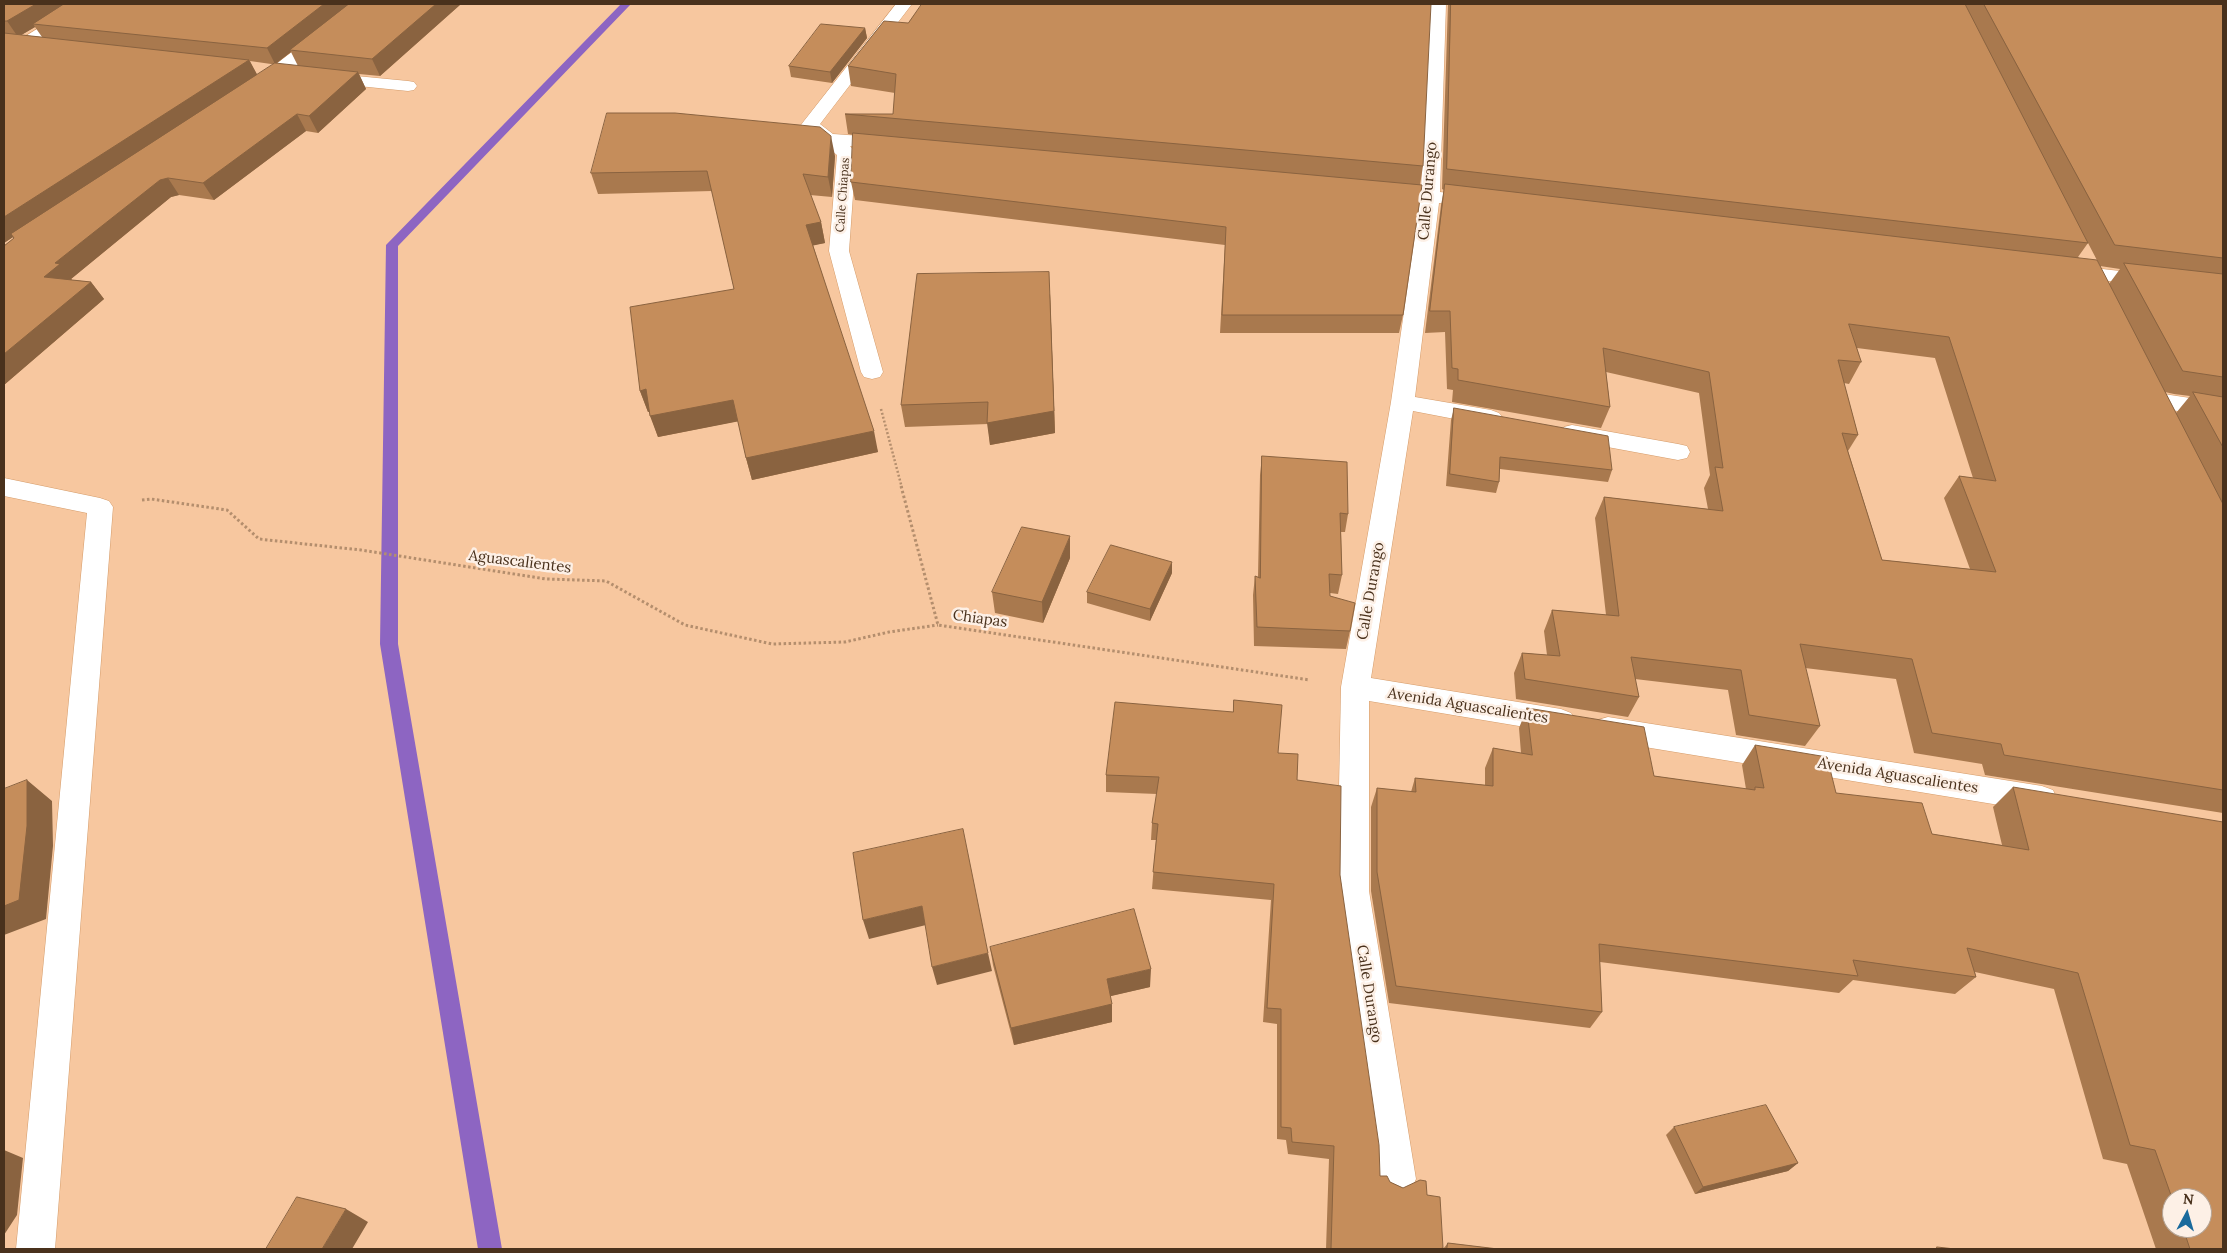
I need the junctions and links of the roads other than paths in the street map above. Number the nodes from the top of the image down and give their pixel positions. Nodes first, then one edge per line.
1 (88, 4) edge
2 (365, 4) edge
3 (904, 4) edge
4 (1438, 4) edge
5 (4, 42) edge
6 (21, 44) junction
7 (51, 48) edge
8 (248, 70) edge
9 (278, 73) junction
10 (408, 86) dead end
11 (244, 95) edge
12 (778, 134) edge
13 (827, 138) junction
14 (906, 146) edge
15 (1361, 189) edge
16 (1430, 196) junction
17 (1500, 204) edge
18 (2054, 269) edge
19 (2223, 289) edge
20 (872, 372) road end
21 (1403, 402) junction
22 (2223, 411) edge
23 (1511, 422) edge
24 (2169, 426) edge
25 (1551, 429) edge
26 (1678, 452) dead end
27 (4, 487) edge
28 (1355, 687) junction
29 (2067, 804) edge
30 (1397, 1179) dead end
31 (36, 1249) edge

1 - 6 street
2 - 9 street
3 - 13 street, Calle Chiapas
4 - 16 street, Calle Durango
5 - 6 street
6 - 7 street
8 - 9 street
9 - 10 street
9 - 11 street
12 - 13 street
13 - 14 street
13 - 20 street, Calle Chiapas
15 - 16 street
16 - 17 street
16 - 21 street, Calle Durango
18 - 19 street
21 - 23 street
21 - 28 street, Calle Durango
22 - 24 street
25 - 26 street
27 - 31 street
28 - 29 street, Avenida Aguascalientes
28 - 30 street, Calle Durango

